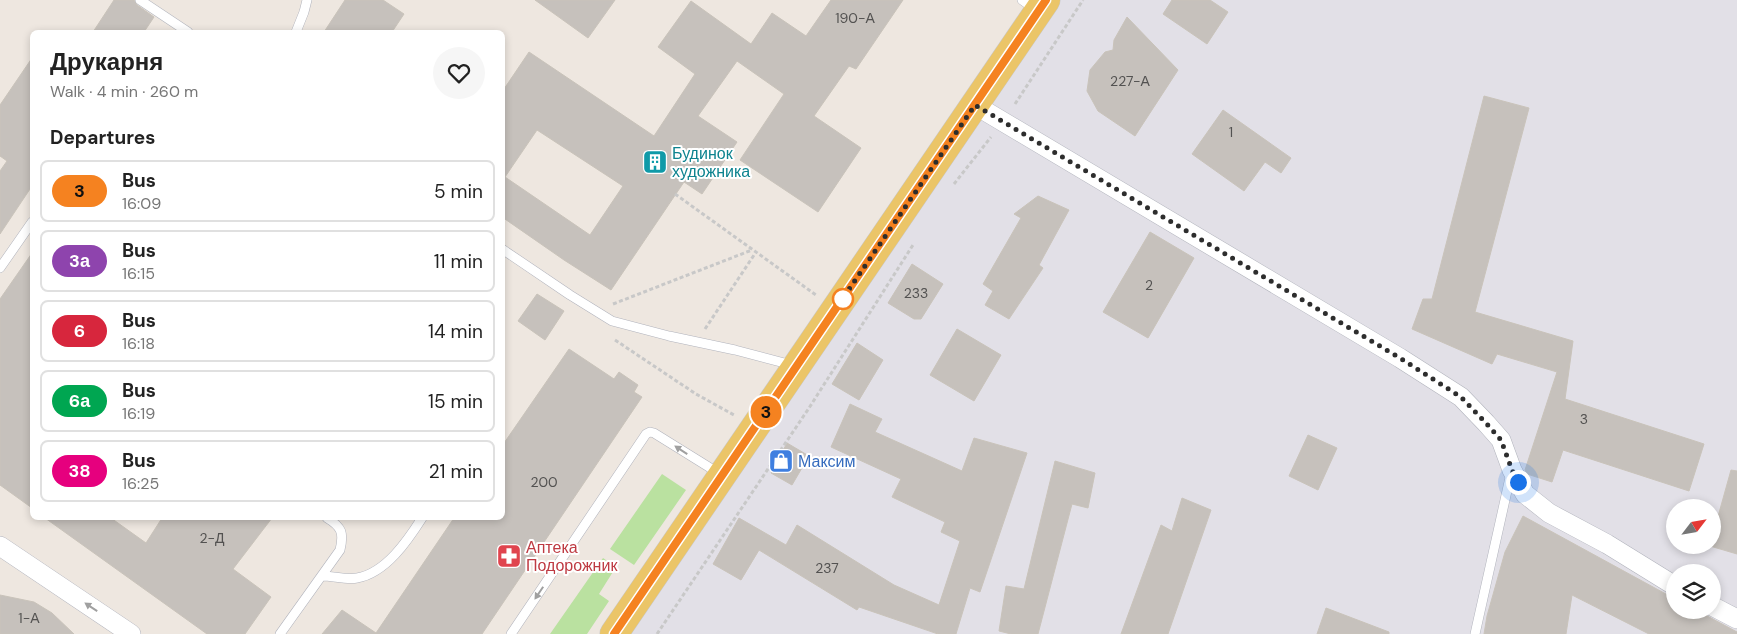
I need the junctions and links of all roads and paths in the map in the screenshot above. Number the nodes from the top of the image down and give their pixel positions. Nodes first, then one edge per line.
1 (140, 0) edge
2 (307, 0) edge
3 (1083, 0) edge
4 (1036, 4) edge
5 (185, 30) edge
6 (297, 30) edge
7 (975, 105) junction
8 (1003, 122) junction
9 (949, 190) dead end
10 (675, 194) dead end
11 (30, 225) edge
12 (917, 239) dead end
13 (505, 251) edge
14 (754, 251) junction
15 (0, 268) edge
16 (823, 299) dead end
17 (595, 310) junction
18 (607, 335) dead end
19 (696, 342) junction
20 (797, 366) junction
21 (741, 419) dead end
22 (1512, 470) junction
23 (723, 475) junction
24 (330, 520) edge
25 (421, 520) edge
26 (0, 546) edge
27 (322, 576) junction
28 (1666, 581) edge
29 (1721, 611) edge
30 (1737, 619) edge
31 (131, 634) edge
32 (280, 634) edge
33 (511, 634) edge
34 (614, 634) edge
35 (657, 634) edge
36 (1475, 634) edge

1 - 5 lane
2 - 6 lane
3 - 8 path
4 - 7 main road
7 - 8 street
7 - 20 main road
8 - 9 path
8 - 22 street
10 - 14 path
11 - 15 lane
12 - 35 path
13 - 17 lane
14 - 16 path
14 - 17 path
14 - 19 path
17 - 19 lane
18 - 21 path
19 - 20 lane
20 - 23 main road
22 - 28 street
22 - 36 lane
23 -> 33 lane
23 - 34 main road
24 - 27 lane
25 - 27 lane
31 -> 26 street
27 - 32 lane
29 - 30 street

